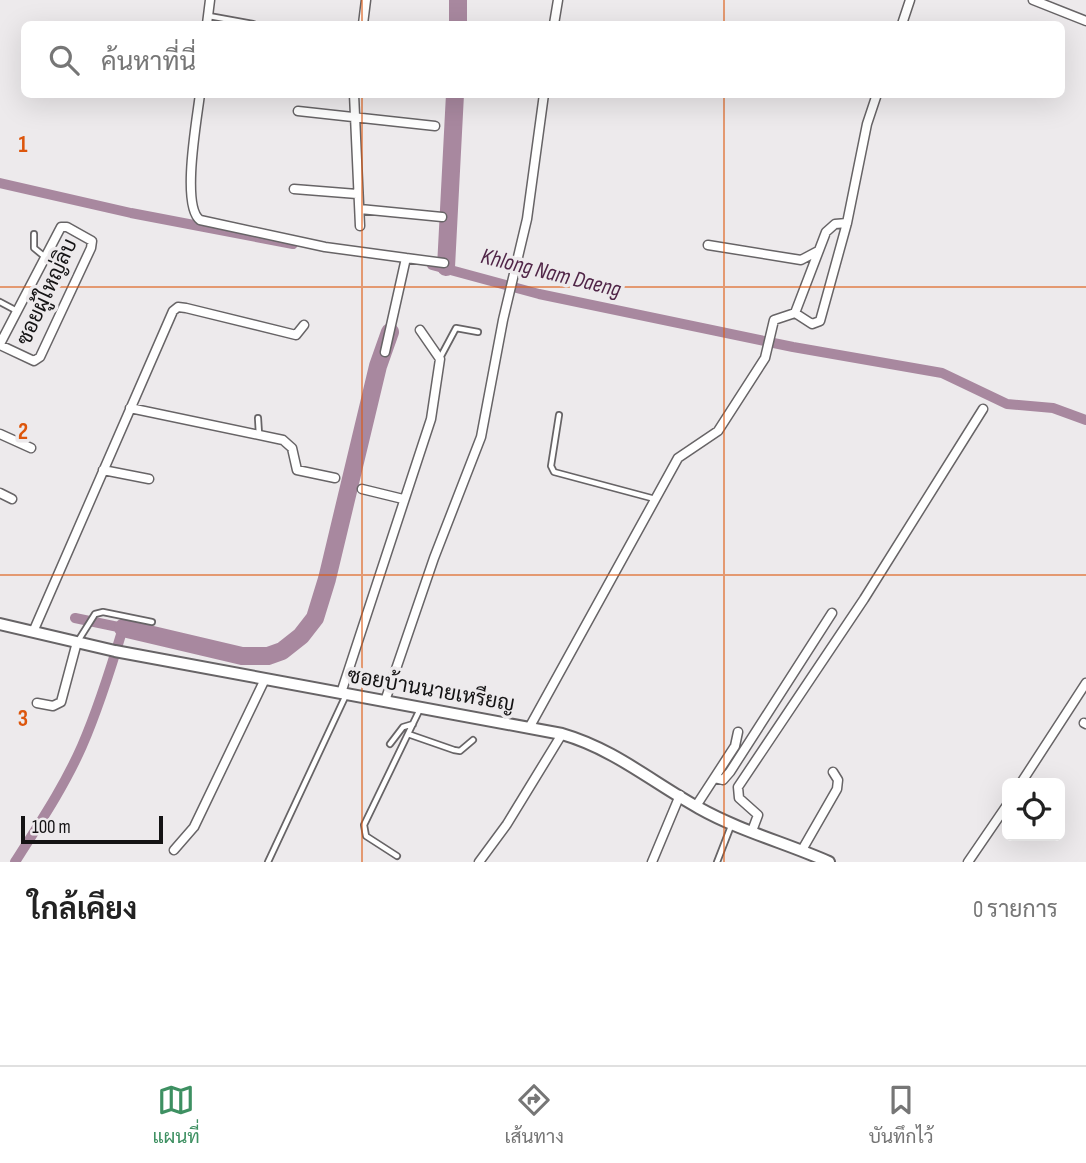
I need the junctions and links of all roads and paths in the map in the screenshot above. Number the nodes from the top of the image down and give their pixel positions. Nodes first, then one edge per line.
1 (210, 0) edge
2 (366, 0) edge
3 (558, 0) edge
4 (911, 0) edge
5 (1033, 0) edge
6 (207, 20) edge
7 (363, 21) edge
8 (554, 21) edge
9 (903, 21) edge
10 (1086, 21) edge
11 (200, 98) edge
12 (354, 98) edge
13 (543, 98) edge
14 (876, 98) edge
15 (298, 111) dead end
16 (354, 117) junction
17 (435, 126) dead end
18 (294, 189) dead end
19 (357, 194) junction
20 (360, 209) junction
21 (442, 217) dead end
22 (847, 223) junction
23 (360, 226) dead end
24 (34, 234) dead end
25 (708, 245) dead end
26 (816, 253) junction
27 (45, 257) junction
28 (406, 259) junction
29 (444, 263) dead end
30 (0, 302) edge
31 (17, 311) junction
32 (795, 313) junction
33 (304, 325) dead end
34 (421, 330) dead end
35 (478, 331) dead end
36 (0, 345) edge
37 (385, 352) dead end
38 (440, 359) junction
39 (130, 408) junction
40 (983, 408) dead end
41 (559, 415) dead end
42 (258, 418) dead end
43 (0, 434) edge
44 (259, 435) junction
45 (31, 448) dead end
46 (103, 470) junction
47 (335, 478) dead end
48 (149, 479) dead end
49 (362, 489) dead end
50 (0, 493) edge
51 (12, 499) dead end
52 (403, 499) junction
53 (655, 499) junction
54 (832, 613) dead end
55 (152, 622) dead end
56 (0, 624) edge
57 (33, 632) junction
58 (77, 642) junction
59 (265, 679) junction
60 (1086, 683) edge
61 (344, 694) junction
62 (385, 701) junction
63 (37, 703) dead end
64 (421, 708) junction
65 (413, 724) junction
66 (529, 728) junction
67 (738, 732) dead end
68 (408, 734) junction
69 (562, 734) junction
70 (474, 740) dead end
71 (390, 744) dead end
72 (833, 772) dead end
73 (715, 778) junction
74 (1024, 778) edge
75 (680, 795) junction
76 (696, 806) junction
77 (1002, 812) edge
78 (731, 825) junction
79 (752, 831) junction
80 (174, 850) dead end
81 (802, 850) junction
82 (397, 856) dead end
83 (815, 859) edge
84 (268, 862) edge
85 (479, 862) edge
86 (652, 862) edge
87 (717, 862) edge
88 (830, 862) edge
89 (968, 862) edge

1 - 6 street
2 - 7 street
3 - 8 street
4 - 9 street
5 - 10 street
11 - 28 street
12 - 16 street
13 - 62 street
14 - 22 street
15 - 16 street
16 - 17 street
16 - 19 street
18 - 19 street
19 - 20 street
20 - 21 street
20 - 23 street
22 - 26 street
22 - 32 street
24 - 27 lane
25 - 26 street
26 - 32 street
27 - 31 street, ซอยผู้ใหญ่ลิบ
27 - 36 street, ซอยผู้ใหญ่ลิบ
28 - 29 street
28 - 37 street
30 - 31 lane
31 - 36 street, ซอยผู้ใหญ่ลิบ
32 - 53 street
33 - 39 street
34 - 38 street
35 - 38 lane
38 - 52 street
39 - 44 street
39 - 46 street
40 - 79 street
41 - 53 lane
42 - 44 lane
43 - 45 street
44 - 47 street
46 - 48 street
46 - 57 street
49 - 52 street
50 - 51 street
52 - 61 street
53 - 66 street
54 - 73 street
55 - 58 lane
56 - 57 street, ซอยบ้านนายเหรียญ
57 - 58 street, ซอยบ้านนายเหรียญ
58 - 59 street, ซอยบ้านนายเหรียญ
58 - 63 street
59 - 61 street, ซอยบ้านนายเหรียญ
59 - 80 street
60 - 74 street
61 - 62 street, ซอยบ้านนายเหรียญ
61 - 84 lane
62 - 64 street, ซอยบ้านนายเหรียญ
64 - 65 lane
64 - 66 street, ซอยบ้านนายเหรียญ
65 - 68 lane
65 - 71 lane
66 - 69 street, ซอยบ้านนายเหรียญ
67 - 73 street
68 - 70 lane
68 - 82 lane
69 - 75 street, ซอยบ้านนายเหรียญ
69 - 85 street
72 - 81 street
73 - 76 street
75 - 76 street, ซอยบ้านนายเหรียญ
75 - 86 street
76 - 78 street, ซอยบ้านนายเหรียญ
77 - 89 street
78 - 79 street, ซอยบ้านนายเหรียญ
78 - 87 lane
79 - 81 street, ซอยบ้านนายเหรียญ
81 - 83 street, ซอยบ้านนายเหรียญ
83 - 88 street, ซอยบ้านนายเหรียญ

